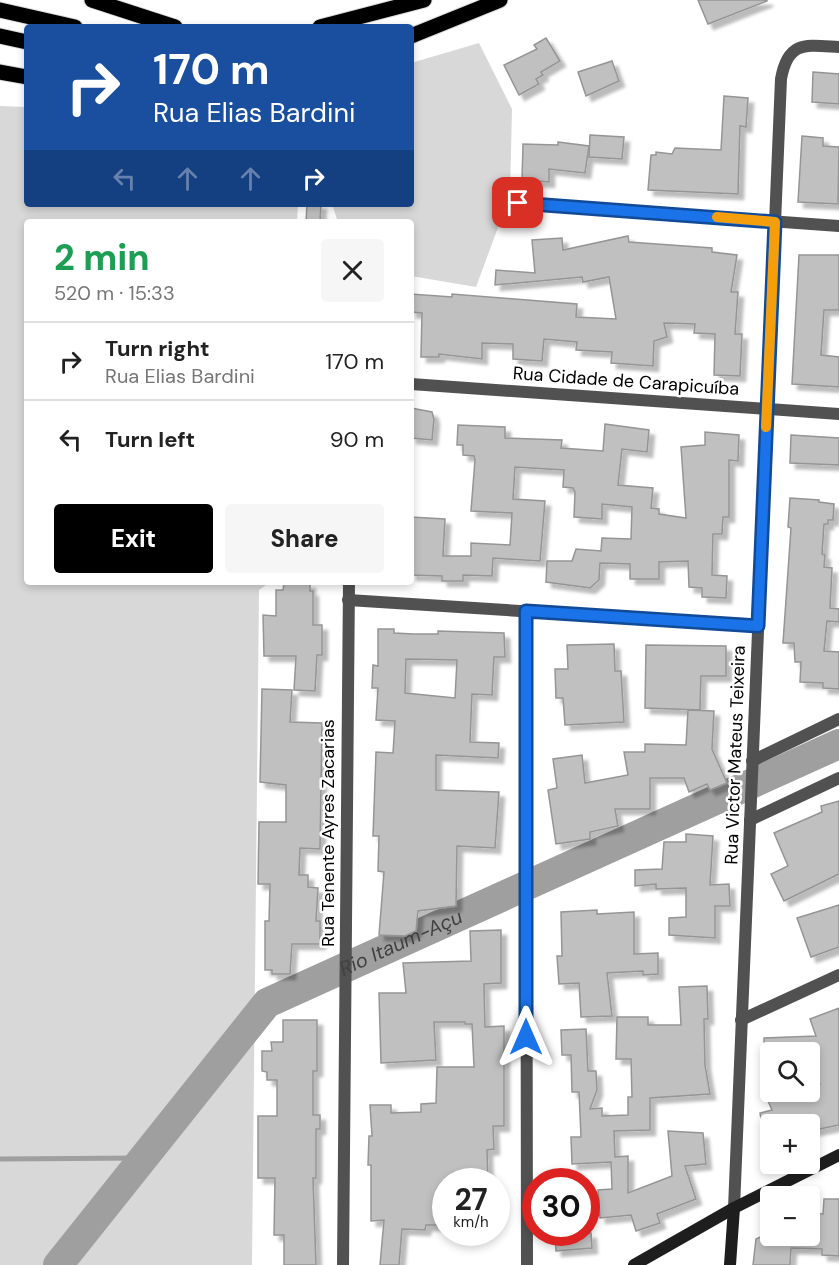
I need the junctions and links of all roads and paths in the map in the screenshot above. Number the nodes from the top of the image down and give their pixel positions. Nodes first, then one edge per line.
1 (92, 0) edge
2 (424, 0) edge
3 (500, 0) edge
4 (0, 10) edge
5 (62, 24) edge
6 (166, 24) edge
7 (332, 24) edge
8 (414, 35) edge
9 (0, 36) edge
10 (24, 41) edge
11 (839, 47) edge
12 (0, 72) edge
13 (24, 76) edge
14 (518, 203) dead end
15 (775, 222) junction
16 (839, 226) edge
17 (414, 384) edge
18 (767, 409) junction
19 (839, 414) edge
20 (349, 585) edge
21 (348, 600) junction
22 (526, 611) junction
23 (758, 626) junction
24 (839, 719) edge
25 (752, 767) junction
26 (839, 778) edge
27 (750, 820) junction
28 (839, 975) edge
29 (741, 1020) junction
30 (839, 1155) edge
31 (734, 1208) junction
32 (343, 1265) edge
33 (527, 1265) edge
34 (634, 1265) edge
35 (730, 1265) edge

1 - 6 main road
2 - 7 main road
3 - 8 main road
4 - 5 main road
9 - 10 main road
11 - 15 street, Rua Victor Mateus Teixeira
12 - 13 main road
14 - 15 street
15 - 16 street
15 - 18 street, Rua Victor Mateus Teixeira
17 - 18 street, Rua Cidade de Carapicuíba
18 - 19 street, Rua Cidade de Carapicuíba
18 - 23 street, Rua Victor Mateus Teixeira
20 - 21 street, Rua Tenente Ayres Zacarias
21 - 22 street
21 - 32 street, Rua Tenente Ayres Zacarias
22 - 23 street
22 - 33 street
23 - 25 street, Rua Victor Mateus Teixeira
24 - 25 street
25 - 27 street, Rua Victor Mateus Teixeira
26 - 27 street
27 - 29 street, Rua Victor Mateus Teixeira
28 - 29 street
29 - 31 street, Rua Victor Mateus Teixeira
30 - 31 street
31 - 34 street
31 - 35 street

